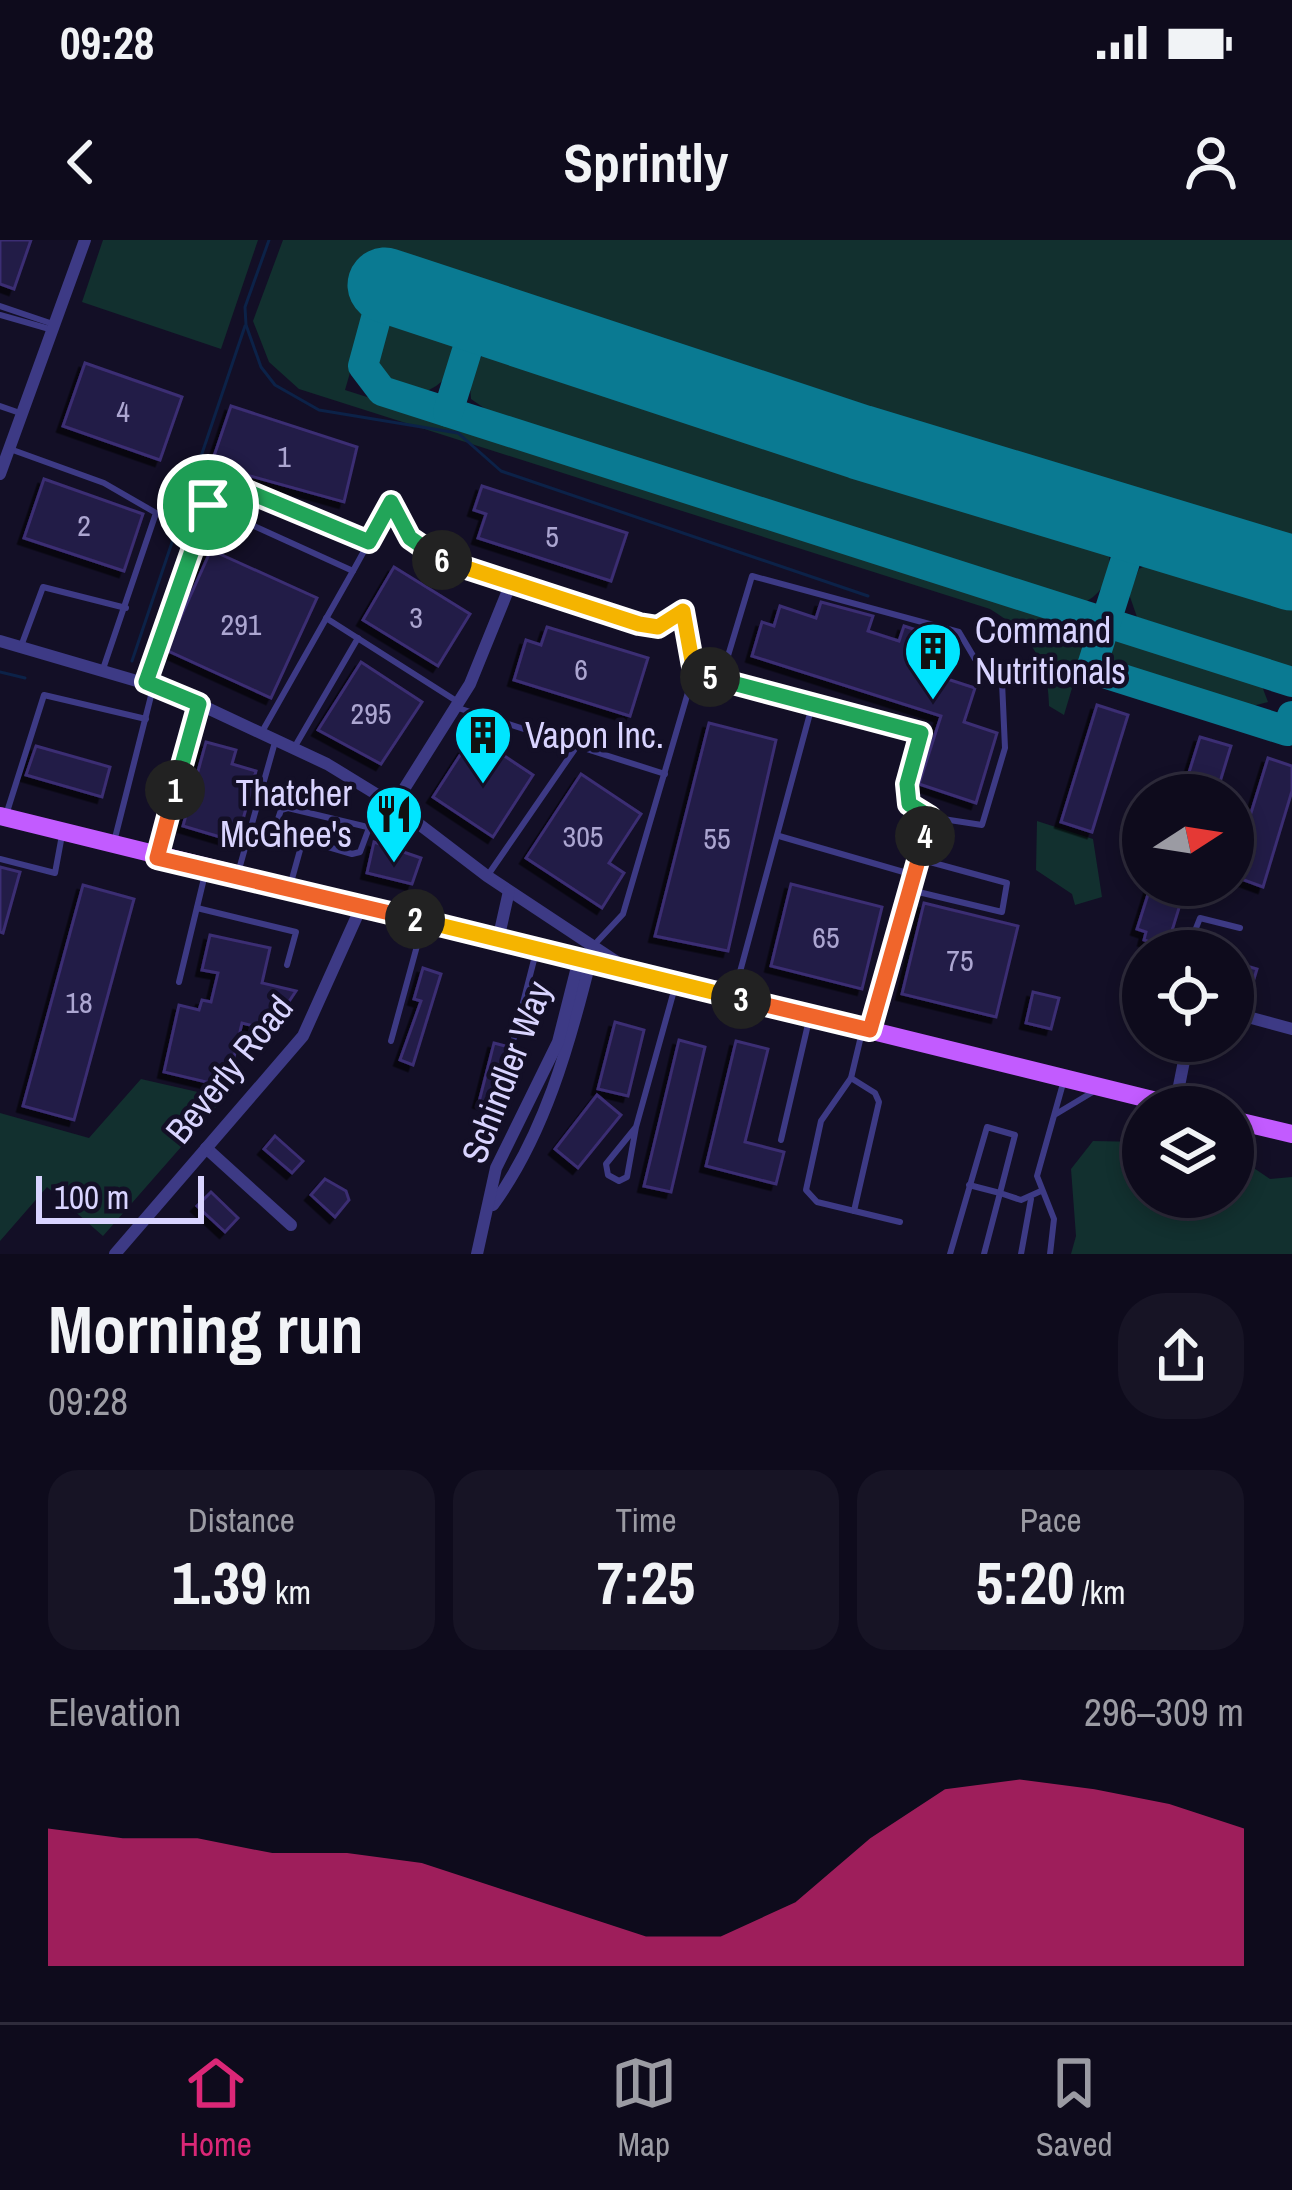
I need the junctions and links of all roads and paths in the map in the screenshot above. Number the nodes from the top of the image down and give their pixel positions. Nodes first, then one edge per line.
1 (85, 240) edge
2 (0, 306) edge
3 (0, 315) edge
4 (54, 328) junction
5 (0, 406) edge
6 (24, 415) junction
7 (8, 443) edge
8 (0, 474) edge
9 (391, 502) joint
10 (208, 505) junction
11 (369, 542) junction
12 (352, 571) junction
13 (511, 584) junction
14 (126, 608) junction
15 (683, 611) joint
16 (326, 618) junction
17 (358, 638) junction
18 (0, 640) edge
19 (20, 650) junction
20 (103, 671) junction
21 (694, 672) junction
22 (721, 680) junction
23 (150, 684) junction
24 (199, 704) junction
25 (813, 704) junction
26 (456, 705) junction
27 (146, 719) junction
28 (261, 733) junction
29 (275, 740) junction
30 (577, 746) junction
31 (294, 748) junction
32 (666, 775) junction
33 (396, 806) junction
34 (3, 817) edge
35 (930, 817) junction
36 (369, 828) junction
37 (63, 831) junction
38 (779, 836) junction
39 (302, 843) junction
40 (113, 846) junction
41 (157, 858) junction
42 (0, 859) edge
43 (919, 859) junction
44 (206, 870) junction
45 (914, 875) junction
46 (487, 876) junction
47 (237, 877) junction
48 (290, 889) junction
49 (910, 890) junction
50 (509, 891) junction
51 (362, 905) junction
52 (197, 908) junction
53 (424, 921) junction
54 (1240, 928) dead end
55 (1195, 930) edge
56 (498, 940) junction
57 (537, 949) junction
58 (587, 956) junction
59 (287, 965) dead end
60 (179, 982) dead end
61 (676, 983) junction
62 (733, 997) junction
63 (810, 1016) junction
64 (1254, 1019) edge
65 (1292, 1029) edge
66 (866, 1030) junction
67 (514, 1038) dead end
68 (392, 1041) dead end
69 (851, 1078) junction
70 (1064, 1078) junction
71 (1102, 1088) junction
72 (1122, 1093) edge
73 (1053, 1117) junction
74 (1254, 1125) edge
75 (636, 1127) junction
76 (1292, 1134) edge
77 (782, 1140) dead end
78 (206, 1148) junction
79 (969, 1185) junction
80 (1041, 1191) junction
81 (1000, 1193) junction
82 (1031, 1199) junction
83 (854, 1211) junction
84 (900, 1222) dead end
85 (291, 1225) dead end
86 (115, 1254) edge
87 (477, 1254) edge
88 (950, 1254) edge
89 (984, 1254) edge
90 (1021, 1254) edge
91 (1050, 1254) edge

1 - 4 street
2 - 4 lane
3 - 4 lane
4 - 6 street
5 - 6 lane
6 - 7 street
7 - 8 street
7 - 14 lane
9 - 11 lane
9 - 13 street
10 - 11 lane
10 - 12 lane
10 - 23 lane
11 - 12 lane
12 - 16 lane
13 - 15 street
13 - 26 street
14 - 19 lane
14 - 20 lane
15 - 21 lane
16 - 17 lane
16 - 28 lane
17 - 26 lane
17 - 31 lane
18 - 19 street
19 - 20 street
20 - 23 street
21 - 22 lane
21 - 32 lane
22 - 25 lane
22 - 35 lane
23 - 24 street
23 - 27 lane
24 - 28 street
24 - 41 lane
25 - 35 lane
25 - 38 lane
26 - 30 lane
26 - 33 street
27 - 34 lane
27 - 40 lane
28 - 29 street
29 - 31 street
29 - 47 lane
30 - 32 lane
30 - 46 lane
31 - 33 street
32 - 58 lane
33 - 36 lane
33 - 46 street
34 - 37 main road
35 - 43 lane
36 - 39 lane
36 - 39 lane
37 - 40 main road
37 - 42 lane
38 - 45 lane
38 - 62 lane
39 - 48 lane
40 - 41 main road
41 - 44 main road
43 - 45 lane
43 - 49 lane
44 - 47 main road
44 - 52 lane
45 - 49 lane
46 - 50 street
47 - 48 main road
48 - 51 main road
49 - 66 lane
50 - 56 street
50 - 58 street
51 - 53 main road
51 - 78 street, Beverly Road
52 - 59 lane
52 - 60 lane
53 - 56 main road
53 - 68 lane
54 - 55 lane
56 - 57 main road
57 - 58 main road
57 - 67 lane
58 - 61 main road
58 - 87 street, Schindler Way
61 - 62 main road
61 - 75 lane
62 - 63 main road
63 - 66 main road
63 - 77 lane
64 - 65 street
66 - 69 lane
66 - 70 main road
69 - 83 lane
69 - 83 lane
70 - 71 main road
70 - 73 lane
71 - 72 main road
71 - 73 lane
73 - 80 lane
74 - 76 main road
75 - 75 lane
78 - 85 street
78 - 86 street, Beverly Road
79 - 81 lane
79 - 81 lane
79 - 88 lane
80 - 82 lane
80 - 91 lane
81 - 82 lane
81 - 89 lane
82 - 90 lane
83 - 84 lane

